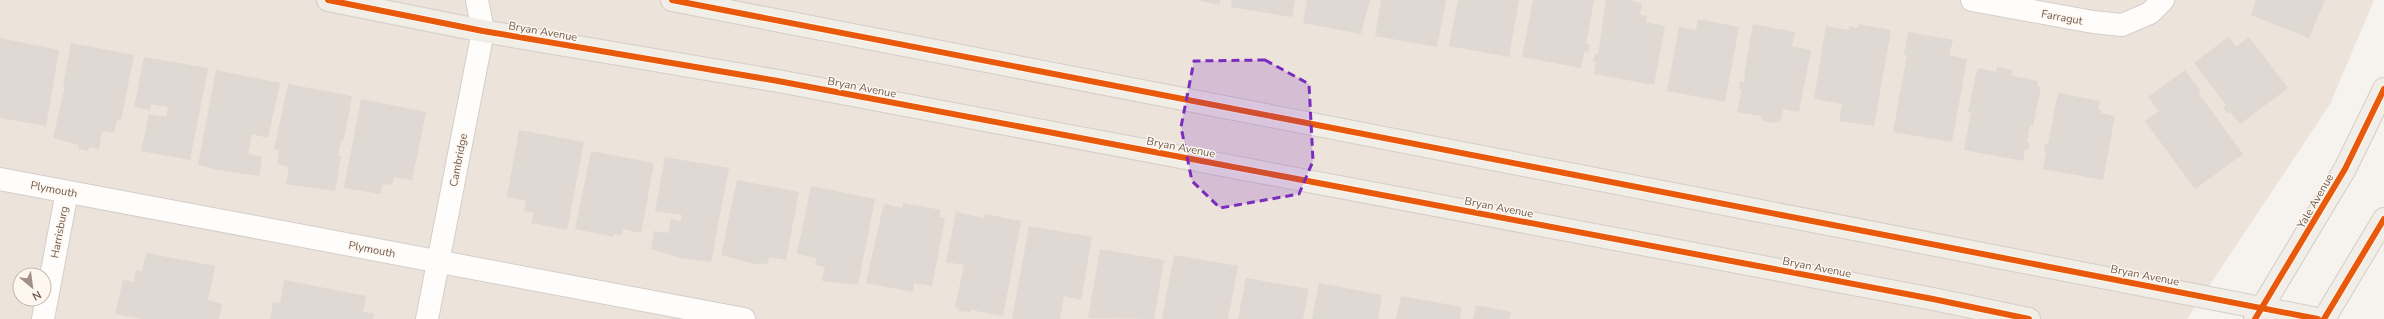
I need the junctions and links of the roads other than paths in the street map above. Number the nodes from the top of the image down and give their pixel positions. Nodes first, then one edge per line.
1 (328, 0) edge
2 (477, 0) edge
3 (672, 0) edge
4 (1972, 0) edge
5 (2156, 6) edge
6 (483, 31) junction
7 (2384, 89) edge
8 (0, 179) edge
9 (67, 192) junction
10 (2384, 218) edge
11 (439, 262) junction
12 (2259, 313) edge
13 (43, 319) edge
14 (427, 319) edge
15 (744, 319) edge
16 (2029, 319) edge
17 (2318, 319) edge
18 (2324, 319) edge

1 - 6 main road, Bryan Avenue
2 - 6 street, Cambridge
3 - 12 main road, Bryan Avenue
4 - 5 street, Farragut
6 - 11 street, Cambridge
6 - 16 main road, Bryan Avenue
7 - 12 main road, Yale Avenue
8 - 9 street, Plymouth
9 - 11 street, Plymouth
9 - 13 street, Harrisburg
10 - 18 main road
11 - 14 street, Cambridge
11 - 15 street, Plymouth
12 - 17 main road, Bryan Avenue

